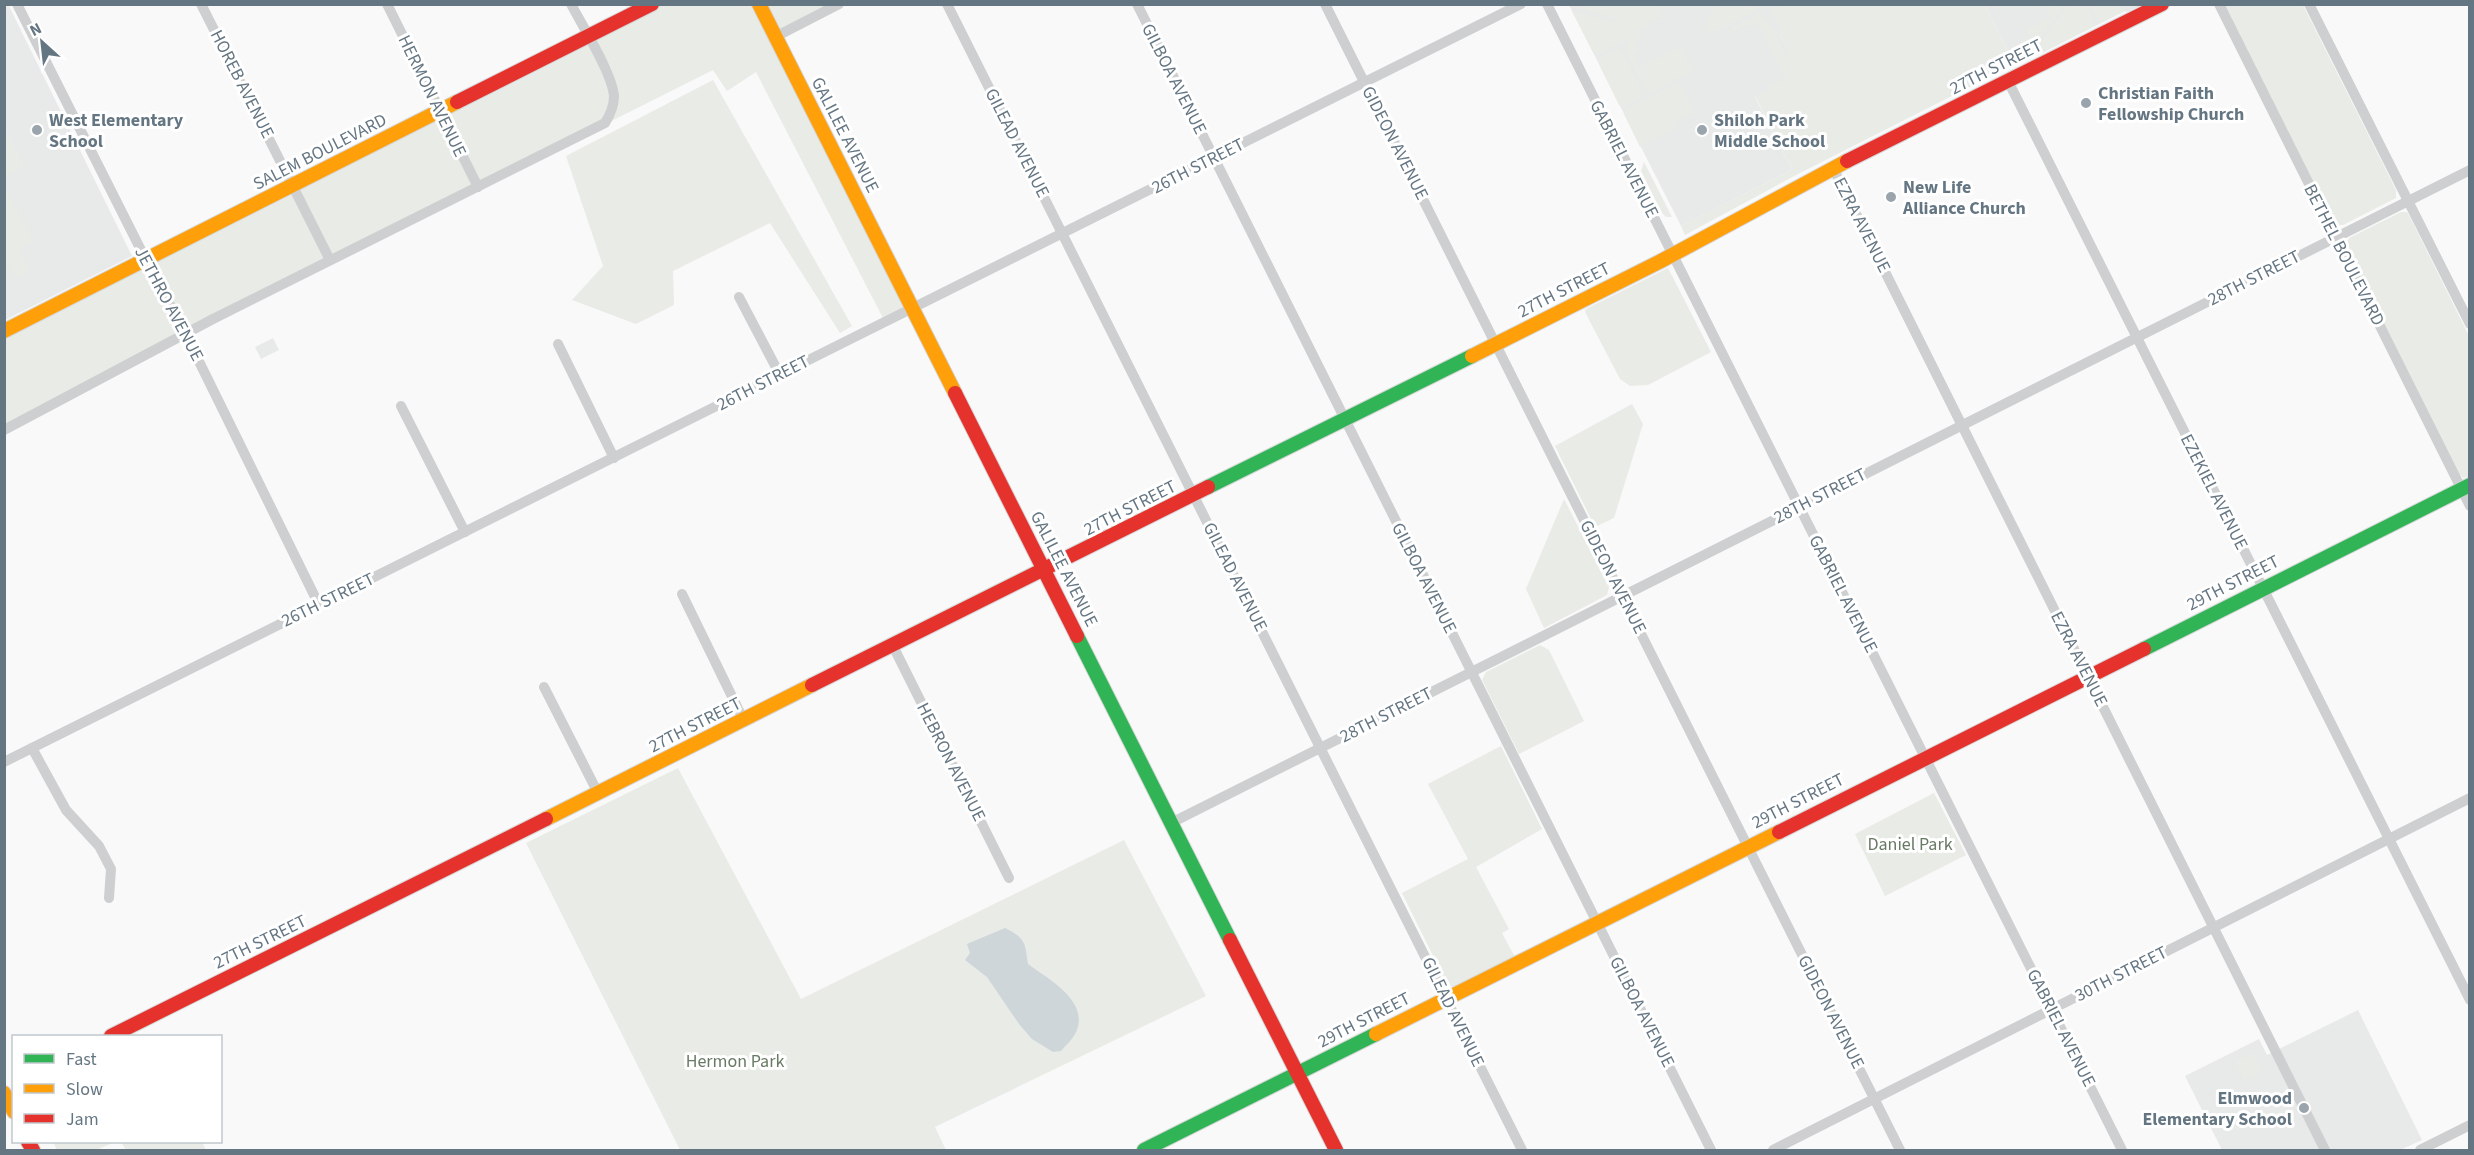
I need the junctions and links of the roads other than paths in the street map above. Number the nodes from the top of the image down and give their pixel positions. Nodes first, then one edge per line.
1 (17, 4) edge
2 (201, 4) edge
3 (387, 4) edge
4 (571, 4) edge
5 (652, 4) edge
6 (759, 4) edge
7 (839, 4) edge
8 (947, 4) edge
9 (1137, 4) edge
10 (1325, 4) edge
11 (1521, 4) edge
12 (1547, 4) edge
13 (2162, 4) edge
14 (2218, 4) edge
15 (2309, 4) edge
16 (588, 37) junction
17 (775, 37) junction
18 (2008, 81) junction
19 (1365, 82) junction
20 (440, 112) junction
21 (1214, 158) junction
22 (1833, 168) junction
23 (2469, 170) edge
24 (293, 186) junction
25 (478, 187) junction
26 (2408, 201) junction
27 (1062, 234) junction
28 (2335, 237) junction
29 (1673, 255) junction
30 (146, 260) junction
31 (330, 261) junction
32 (739, 297) dead end
33 (912, 309) junction
34 (2469, 324) edge
35 (4, 331) edge
36 (186, 335) junction
37 (2137, 337) junction
38 (558, 344) dead end
39 (1496, 344) junction
40 (780, 375) junction
41 (401, 406) dead end
42 (1345, 420) junction
43 (1962, 425) junction
44 (4, 430) edge
45 (614, 458) junction
46 (2465, 487) edge
47 (1194, 496) junction
48 (2469, 506) edge
49 (1799, 507) junction
50 (465, 532) junction
51 (1044, 571) junction
52 (2263, 588) junction
53 (682, 594) dead end
54 (1622, 596) junction
55 (319, 605) junction
56 (893, 646) junction
57 (1472, 672) junction
58 (2088, 676) junction
59 (544, 687) dead end
60 (744, 721) junction
61 (32, 748) junction
62 (1320, 748) junction
63 (1925, 758) junction
64 (4, 762) edge
65 (598, 794) junction
66 (2469, 798) edge
67 (1171, 823) junction
68 (2389, 839) junction
69 (1748, 847) junction
70 (1009, 878) dead end
71 (108, 898) dead end
72 (1597, 923) junction
73 (2214, 928) junction
74 (1446, 999) junction
75 (2469, 1000) edge
76 (2052, 1010) junction
77 (113, 1035) edge
78 (1297, 1073) junction
79 (4, 1092) edge
80 (1875, 1099) junction
81 (12, 1108) edge
82 (2469, 1125) edge
83 (1144, 1150) edge
84 (1336, 1150) edge
85 (1522, 1150) edge
86 (1711, 1150) edge
87 (1773, 1150) edge
88 (1900, 1150) edge
89 (2122, 1150) edge
90 (2325, 1150) edge
91 (2420, 1150) edge

1 - 30 street, JETHRO AVENUE
2 - 24 street, HOREB AVENUE
3 - 20 street, HERMON AVENUE
4 - 16 street
5 - 16 street, SALEM BOULEVARD
6 - 17 street, GALILEE AVENUE
7 - 17 street
8 - 27 street, GILEAD AVENUE
9 - 21 street, GILBOA AVENUE
10 - 19 street, GIDEON AVENUE
11 - 19 street, 26TH STREET
12 - 29 street, GABRIEL AVENUE
13 - 18 street, 27TH STREET
14 - 28 street, BETHEL BOULEVARD
15 - 26 street
16 - 20 street, SALEM BOULEVARD
16 - 25 street
17 - 33 street, GALILEE AVENUE
18 - 22 street, 27TH STREET
18 - 37 street, EZEKIEL AVENUE
19 - 21 street, 26TH STREET
19 - 39 street, GIDEON AVENUE
20 - 24 street, SALEM BOULEVARD
20 - 25 street, HERMON AVENUE
21 - 27 street, 26TH STREET
21 - 42 street, GILBOA AVENUE
22 - 29 street, 27TH STREET
22 - 43 street, EZRA AVENUE
23 - 26 street, 28TH STREET
24 - 30 street, SALEM BOULEVARD
24 - 31 street, HOREB AVENUE
25 - 31 street
26 - 28 street, 28TH STREET
26 - 34 street
27 - 33 street, 26TH STREET
27 - 47 street, GILEAD AVENUE
28 - 37 street, 28TH STREET
28 - 46 street, BETHEL BOULEVARD
29 - 39 street, 27TH STREET
29 - 49 street, GABRIEL AVENUE
30 - 35 street, SALEM BOULEVARD
30 - 36 street, JETHRO AVENUE
31 - 36 street
32 - 40 street
33 - 40 street, 26TH STREET
33 - 51 street, GALILEE AVENUE
36 - 44 street
36 - 55 street, JETHRO AVENUE
37 - 43 street, 28TH STREET
37 - 52 street, EZEKIEL AVENUE
38 - 45 street
39 - 42 street, 27TH STREET
39 - 54 street, GIDEON AVENUE
40 - 45 street, 26TH STREET
41 - 50 street
42 - 47 street, 27TH STREET
42 - 57 street, GILBOA AVENUE
43 - 49 street, 28TH STREET
43 - 58 street, EZRA AVENUE
45 - 50 street, 26TH STREET
46 - 48 street, BETHEL BOULEVARD
46 - 52 street, 29TH STREET
47 - 51 street, 27TH STREET
47 - 62 street, GILEAD AVENUE
49 - 54 street, 28TH STREET
49 - 63 street, GABRIEL AVENUE
50 - 55 street, 26TH STREET
51 - 56 street, 27TH STREET
51 - 67 street, GALILEE AVENUE
52 - 58 street, 29TH STREET
52 - 68 street, EZEKIEL AVENUE
53 - 60 street
54 - 57 street, 28TH STREET
54 - 69 street, GIDEON AVENUE
55 - 61 street, 26TH STREET
56 - 60 street, 27TH STREET
56 - 70 street, HEBRON AVENUE
57 - 62 street, 28TH STREET
57 - 72 street, GILBOA AVENUE
58 - 63 street, 29TH STREET
58 - 73 street, EZRA AVENUE
59 - 65 street
60 - 65 street, 27TH STREET
61 - 64 street, 26TH STREET
61 - 71 street
62 - 67 street, 28TH STREET
62 - 74 street, GILEAD AVENUE
63 - 69 street, 29TH STREET
63 - 76 street, GABRIEL AVENUE
65 - 77 street, 27TH STREET
66 - 68 street, 30TH STREET
67 - 78 street, GALILEE AVENUE
68 - 73 street, 30TH STREET
68 - 75 street, EZEKIEL AVENUE
69 - 72 street, 29TH STREET
69 - 80 street, GIDEON AVENUE
72 - 74 street, 29TH STREET
72 - 86 street, GILBOA AVENUE
73 - 76 street, 30TH STREET
73 - 90 street, EZRA AVENUE
74 - 78 street, 29TH STREET
74 - 85 street, GILEAD AVENUE
76 - 80 street, 30TH STREET
76 - 89 street, GABRIEL AVENUE
78 - 83 street, 29TH STREET
78 - 84 street, GALILEE AVENUE
79 - 81 street
80 - 87 street, 30TH STREET
80 - 88 street, GIDEON AVENUE
82 - 91 street

